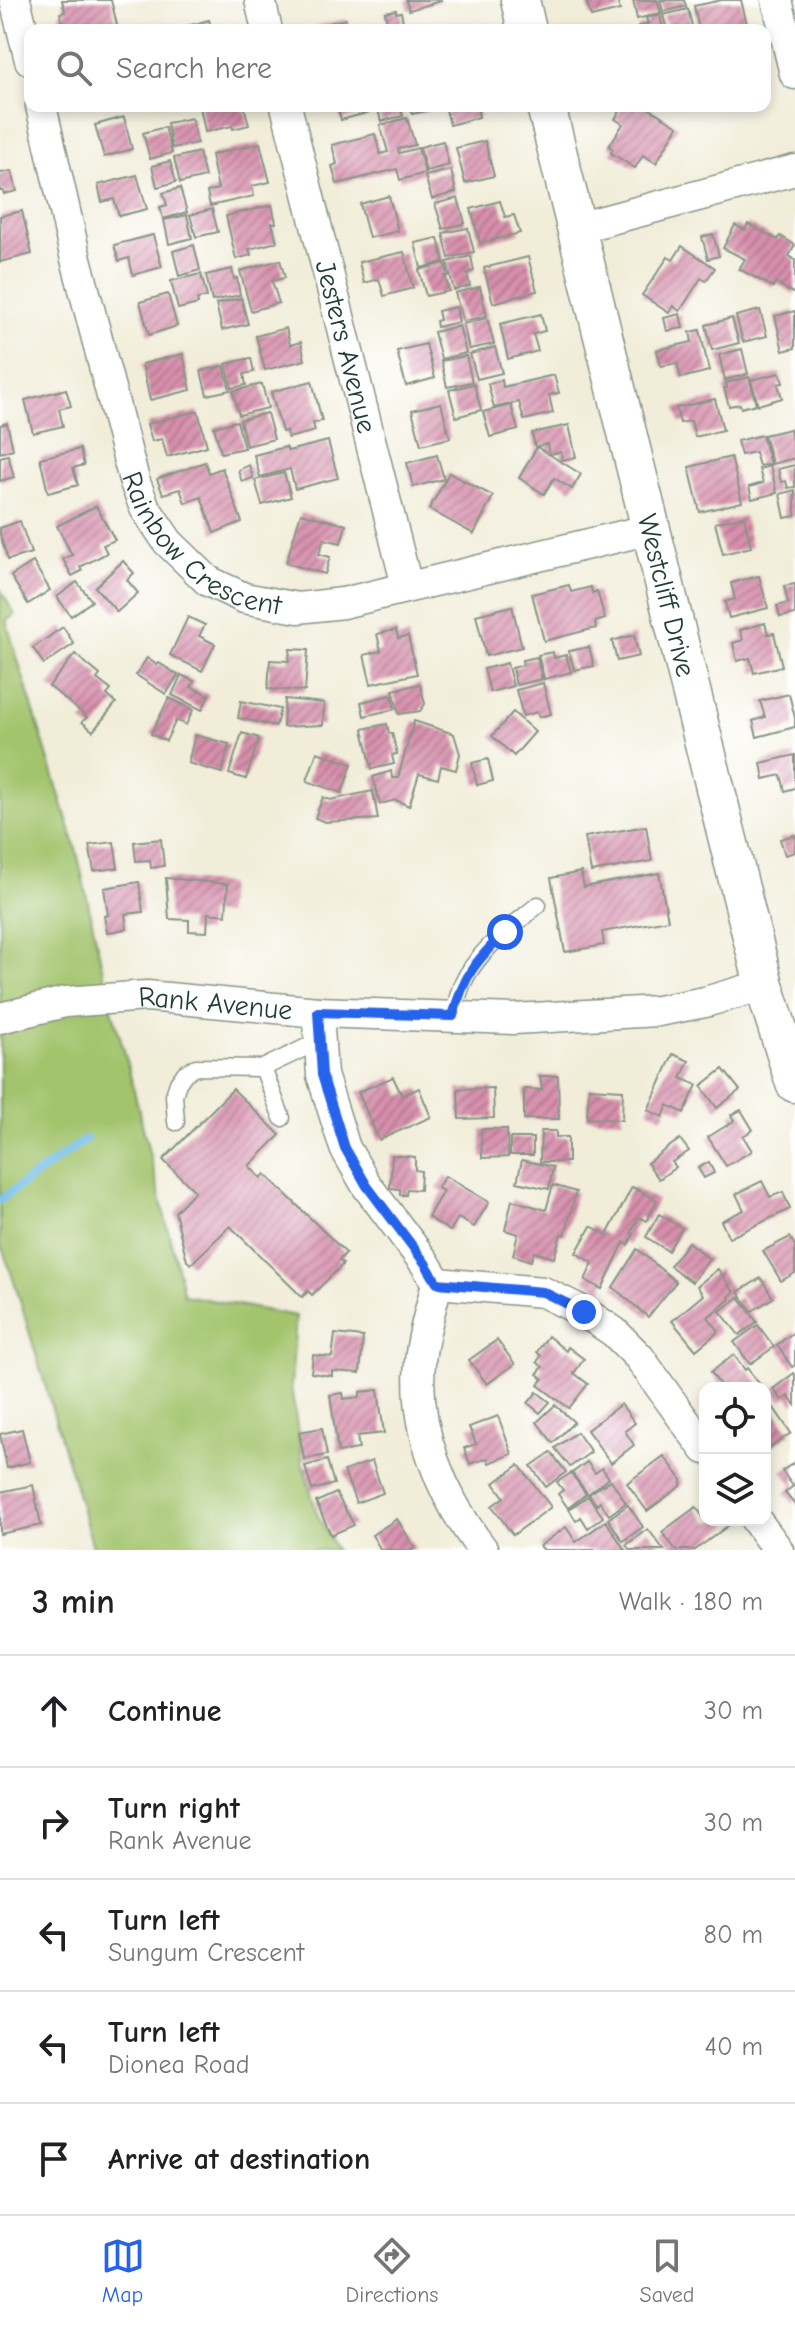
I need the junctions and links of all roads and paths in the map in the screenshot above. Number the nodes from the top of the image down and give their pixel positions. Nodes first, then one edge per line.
1 (15, 0) edge
2 (260, 0) edge
3 (520, 0) edge
4 (777, 0) edge
5 (266, 24) edge
6 (526, 24) edge
7 (24, 36) edge
8 (795, 74) edge
9 (42, 112) edge
10 (288, 112) edge
11 (548, 112) edge
12 (795, 170) edge
13 (577, 228) junction
14 (651, 529) junction
15 (407, 586) junction
16 (538, 905) dead end
17 (764, 985) junction
18 (453, 1016) junction
19 (0, 1018) edge
20 (318, 1026) junction
21 (263, 1068) junction
22 (795, 1083) edge
23 (282, 1118) dead end
24 (176, 1122) dead end
25 (437, 1283) junction
26 (699, 1441) edge
27 (760, 1526) edge
28 (483, 1550) edge
29 (778, 1550) edge

1 - 7 street
2 - 5 street
3 - 6 street
4 - 8 street
9 - 15 street, Rainbow Crescent
10 - 15 street, Jesters Avenue
11 - 13 street, Westcliff Drive
12 - 13 street
13 - 14 street, Westcliff Drive
14 - 15 street, Rainbow Crescent
14 - 17 street, Westcliff Drive
16 - 18 lane
17 - 18 street, Rank Avenue
17 - 22 street, Westcliff Drive
18 - 20 street, Rank Avenue
19 - 20 street, Rank Avenue
20 - 21 lane
20 - 25 street
21 - 23 lane
21 - 24 lane
25 - 26 street
25 - 28 street
27 - 29 street

